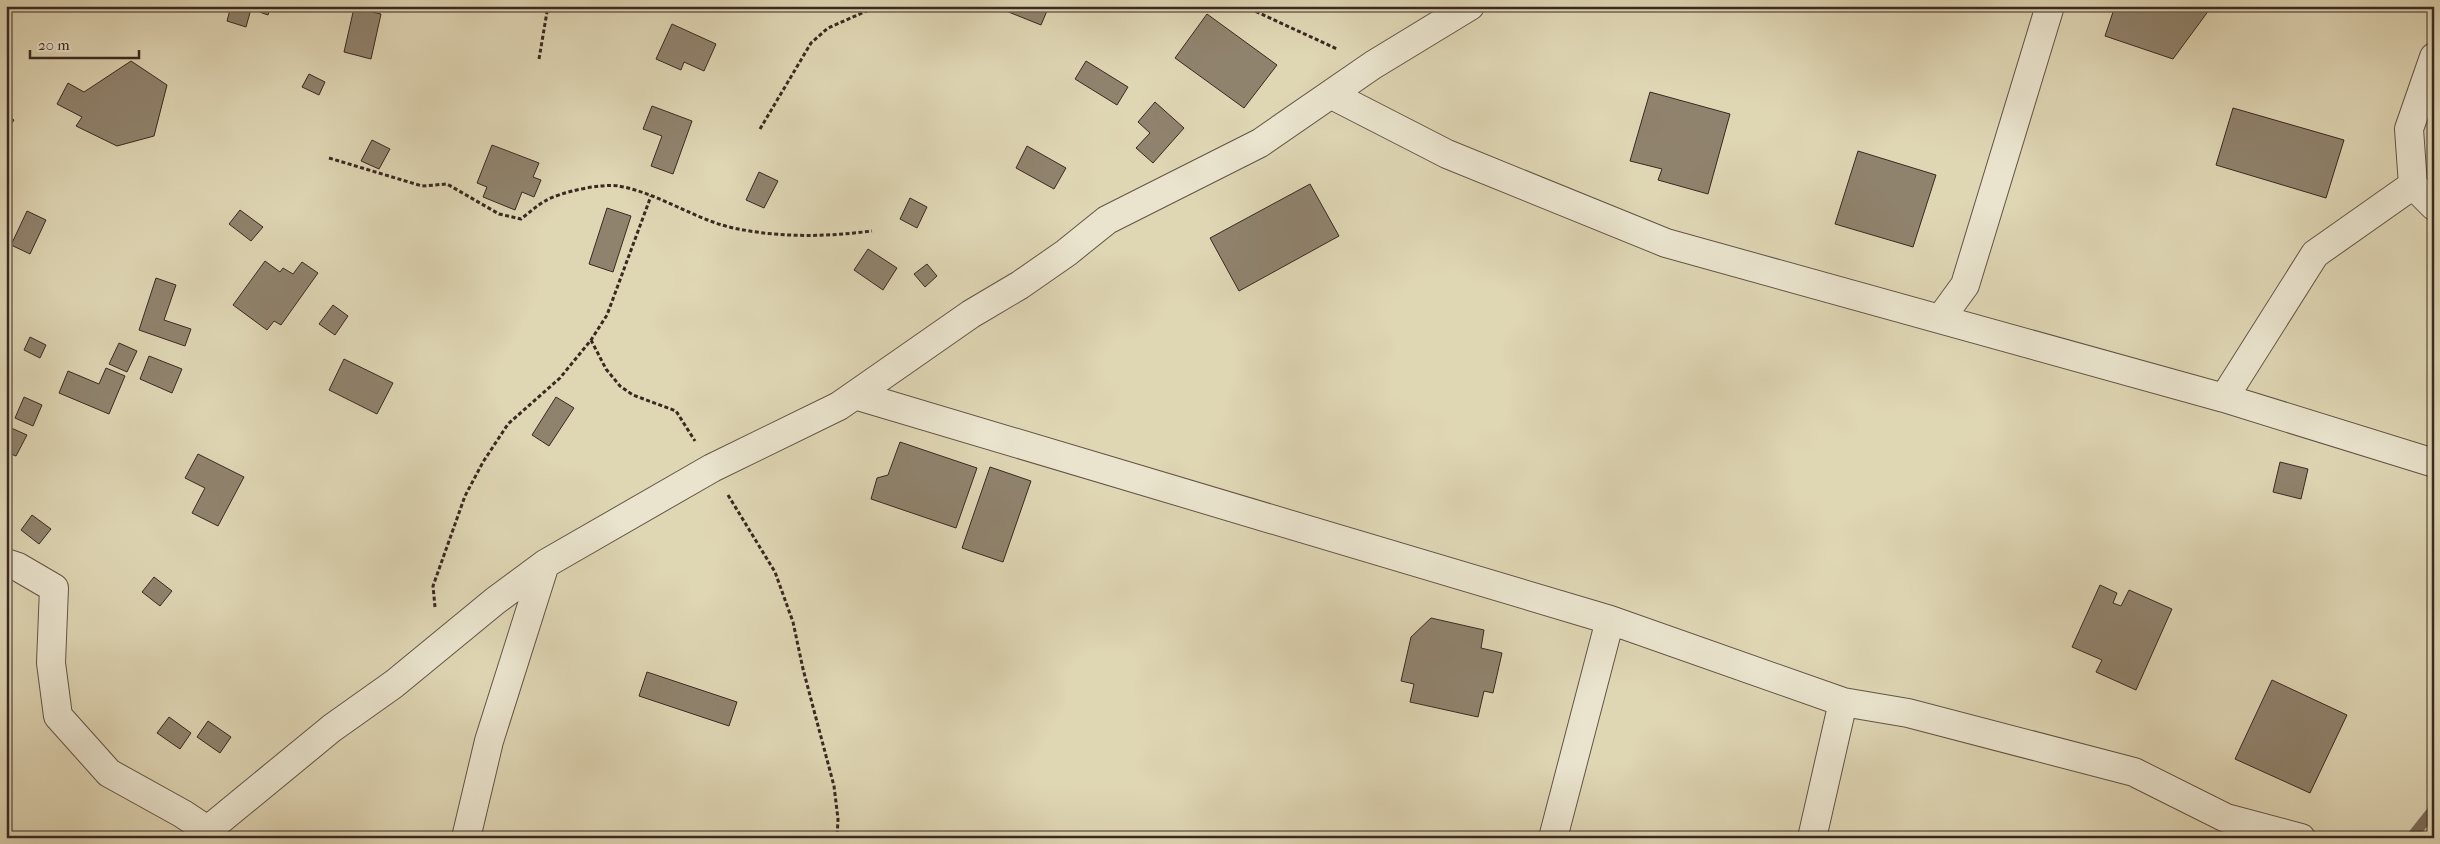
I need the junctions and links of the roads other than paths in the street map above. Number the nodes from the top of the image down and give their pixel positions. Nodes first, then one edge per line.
1 (1470, 6) edge
2 (2050, 6) edge
3 (2434, 57) edge
4 (1332, 95) junction
5 (2413, 185) junction
6 (2434, 206) edge
7 (1941, 318) junction
8 (855, 395) junction
9 (2224, 398) junction
10 (2434, 463) edge
11 (6, 563) edge
12 (545, 564) junction
13 (1610, 620) junction
14 (1843, 702) junction
15 (2223, 828) edge
16 (202, 834) edge
17 (466, 838) edge
18 (1553, 838) edge
19 (1812, 838) edge
20 (2300, 838) edge

1 - 4 street
2 - 7 street
3 - 5 street
4 - 7 street
4 - 8 street
5 - 6 street
5 - 9 street
7 - 9 street
8 - 12 street
8 - 13 street
9 - 10 street
11 - 16 street
12 - 16 street
12 - 17 street
13 - 14 street
13 - 18 street
14 - 15 street
14 - 19 street
15 - 20 street

